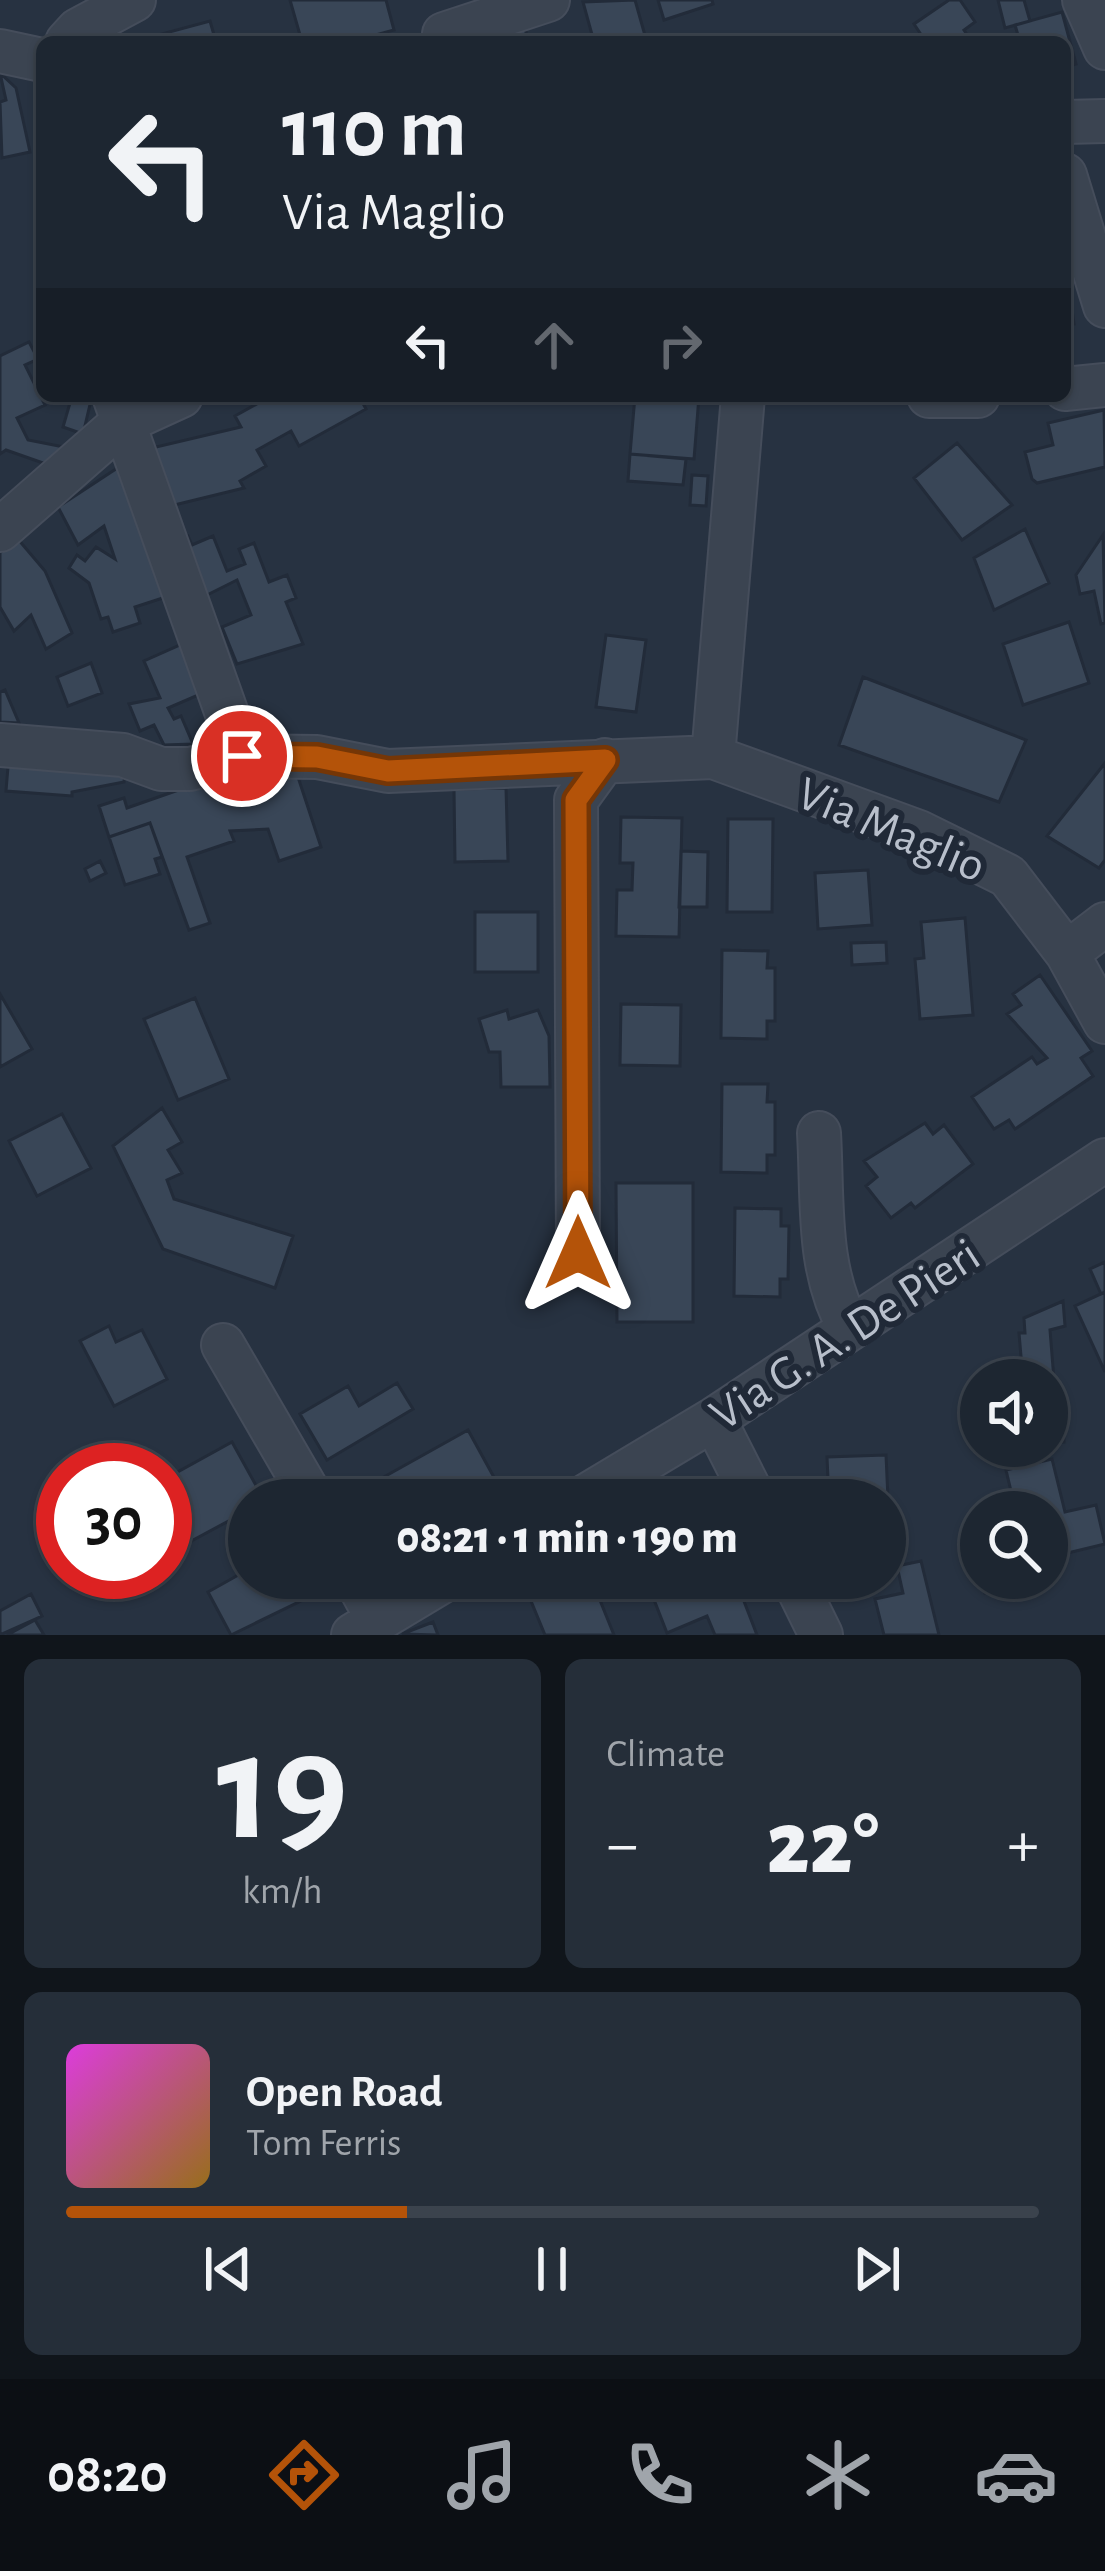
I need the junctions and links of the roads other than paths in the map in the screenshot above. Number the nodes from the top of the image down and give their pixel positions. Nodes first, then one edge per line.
1 (134, 0) edge
2 (548, 0) edge
3 (1084, 0) edge
4 (72, 36) edge
5 (445, 36) edge
6 (1105, 48) edge
7 (0, 52) edge
8 (36, 59) edge
9 (1105, 121) edge
10 (1071, 122) edge
11 (1071, 195) edge
12 (1105, 306) edge
13 (1105, 385) edge
14 (1071, 388) edge
15 (152, 402) edge
16 (743, 402) edge
17 (118, 409) edge
18 (0, 530) edge
19 (0, 745) edge
20 (242, 756) junction
21 (713, 757) junction
22 (605, 760) junction
23 (1105, 925) edge
24 (1066, 953) junction
25 (1105, 1022) edge
26 (819, 1133) dead end
27 (1105, 1160) edge
28 (578, 1253) dead end
29 (850, 1329) junction
30 (223, 1346) dead end
31 (714, 1420) junction
32 (301, 1479) edge
33 (614, 1479) edge
34 (744, 1479) edge
35 (413, 1599) edge
36 (803, 1599) edge
37 (366, 1627) edge
38 (821, 1635) edge

1 - 4 street
2 - 5 street
3 - 6 street
7 - 8 street
9 - 10 street
11 - 12 street
13 - 14 street
15 - 17 street
16 - 21 street
17 - 18 street
17 - 20 street
19 - 20 street, Via Maglio
20 - 22 street, Via Maglio
21 - 22 street, Via Maglio
21 - 24 street, Via Maglio
22 - 28 street
23 - 24 street
24 - 25 street, Via Maglio
26 - 29 street
27 - 29 street, Via G. A. De Pieri
29 - 31 street, Via G. A. De Pieri
30 - 32 street
31 - 33 street, Via G. A. De Pieri
31 - 34 street
35 - 37 street
36 - 38 street

